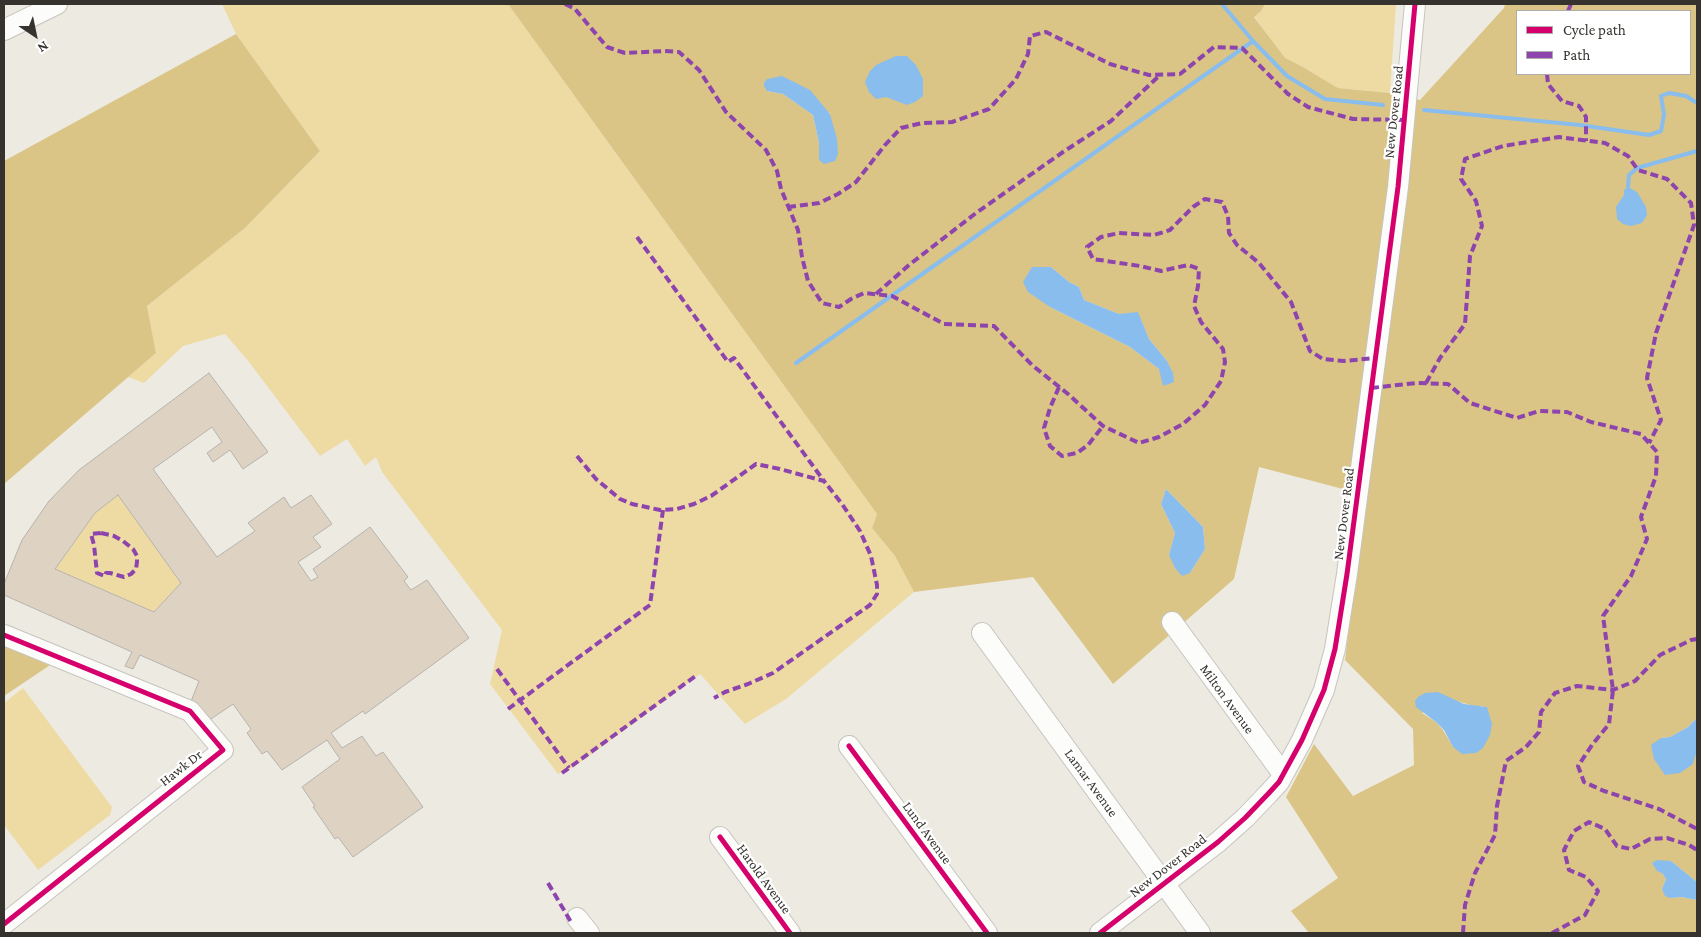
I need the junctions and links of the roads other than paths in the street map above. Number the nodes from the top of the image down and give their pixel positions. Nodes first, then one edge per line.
1 (57, 4) edge
2 (1415, 4) edge
3 (4, 30) edge
4 (1172, 622) dead end
5 (982, 633) dead end
6 (4, 635) edge
7 (849, 746) dead end
8 (1283, 774) junction
9 (720, 838) dead end
10 (1165, 884) junction
11 (4, 924) edge
12 (11, 933) edge
13 (790, 933) edge
14 (987, 933) edge
15 (1100, 933) edge
16 (1200, 933) edge

1 - 3 street
2 - 8 street, New Dover Road
4 - 8 street, Milton Avenue
5 - 10 street, Lamar Avenue
6 - 11 street, Hawk Dr
7 - 14 street, Lund Avenue
8 - 10 street, New Dover Road
9 - 13 street, Harold Avenue
10 - 15 street, New Dover Road
10 - 16 street, Lamar Avenue
11 - 12 street

